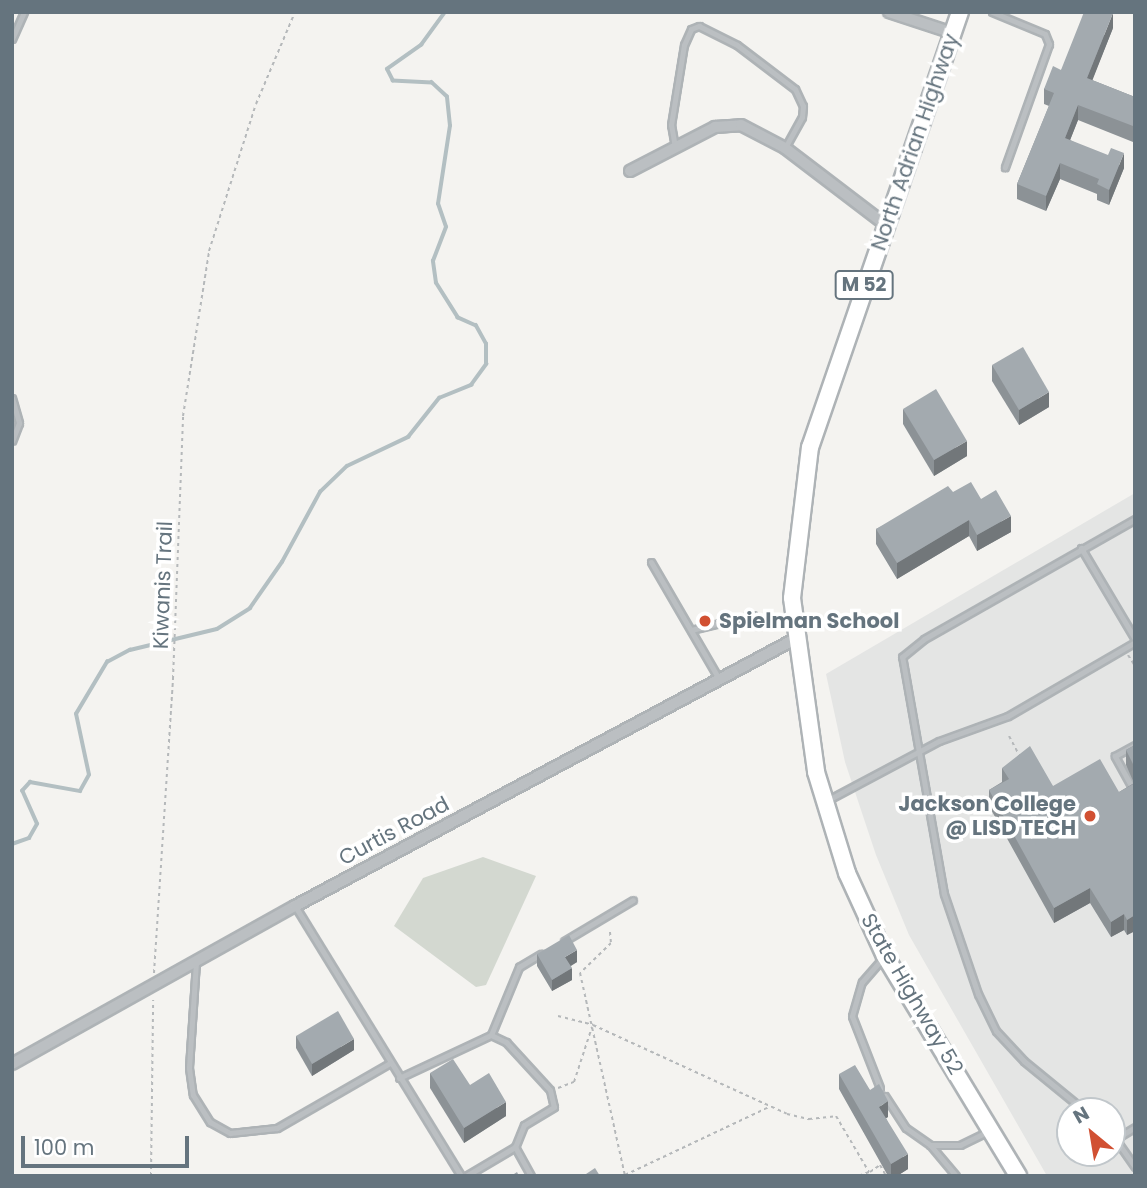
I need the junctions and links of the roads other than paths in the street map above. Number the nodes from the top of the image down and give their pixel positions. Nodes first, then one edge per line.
1 (24, 12) edge
2 (889, 12) edge
3 (960, 12) edge
4 (992, 12) edge
5 (953, 33) junction
6 (12, 39) edge
7 (675, 147) junction
8 (785, 148) junction
9 (1005, 167) dead end
10 (630, 171) dead end
11 (886, 225) junction
12 (12, 398) edge
13 (12, 441) edge
14 (1135, 519) edge
15 (1081, 548) junction
16 (651, 562) dead end
17 (753, 615) dead end
18 (691, 630) junction
19 (797, 638) junction
20 (1135, 640) edge
21 (719, 678) junction
22 (1135, 745) edge
23 (920, 755) junction
24 (1134, 791) edge
25 (824, 802) junction
26 (633, 900) dead end
27 (295, 906) junction
28 (885, 956) junction
29 (196, 962) junction
30 (491, 1035) junction
31 (390, 1063) junction
32 (12, 1064) edge
33 (399, 1078) junction
34 (1068, 1097) edge
35 (991, 1129) junction
36 (930, 1145) junction
37 (515, 1147) junction
38 (464, 1176) edge
39 (531, 1176) edge
40 (957, 1176) edge
41 (1018, 1176) edge

1 - 6 lane
2 - 5 street
3 - 5 main road, North Adrian Highway / M 52
4 - 9 lane
5 - 11 main road, North Adrian Highway / M 52
7 - 8 street
7 - 8 lane
7 - 10 street
8 - 11 street
11 - 19 main road, North Adrian Highway / M 52
12 - 13 lane
14 - 15 lane
15 - 20 lane
15 - 23 lane
16 - 18 lane
17 - 18 lane
18 - 21 lane
19 - 21 street, Curtis Road
19 - 25 main road, State Highway 52
20 - 23 lane
21 - 27 street, Curtis Road
22 - 24 lane
23 - 25 lane
23 - 34 lane
25 - 28 main road, State Highway 52
26 - 30 lane
27 - 29 street, Curtis Road
27 - 31 lane
28 - 35 main road, State Highway 52
28 - 36 lane
29 - 31 lane
29 - 32 street, Curtis Road
30 - 33 lane
30 - 37 lane
31 - 33 lane
33 - 38 lane
35 - 36 lane
35 - 41 main road, State Highway 52
36 - 40 lane
37 - 38 lane
37 - 39 lane

